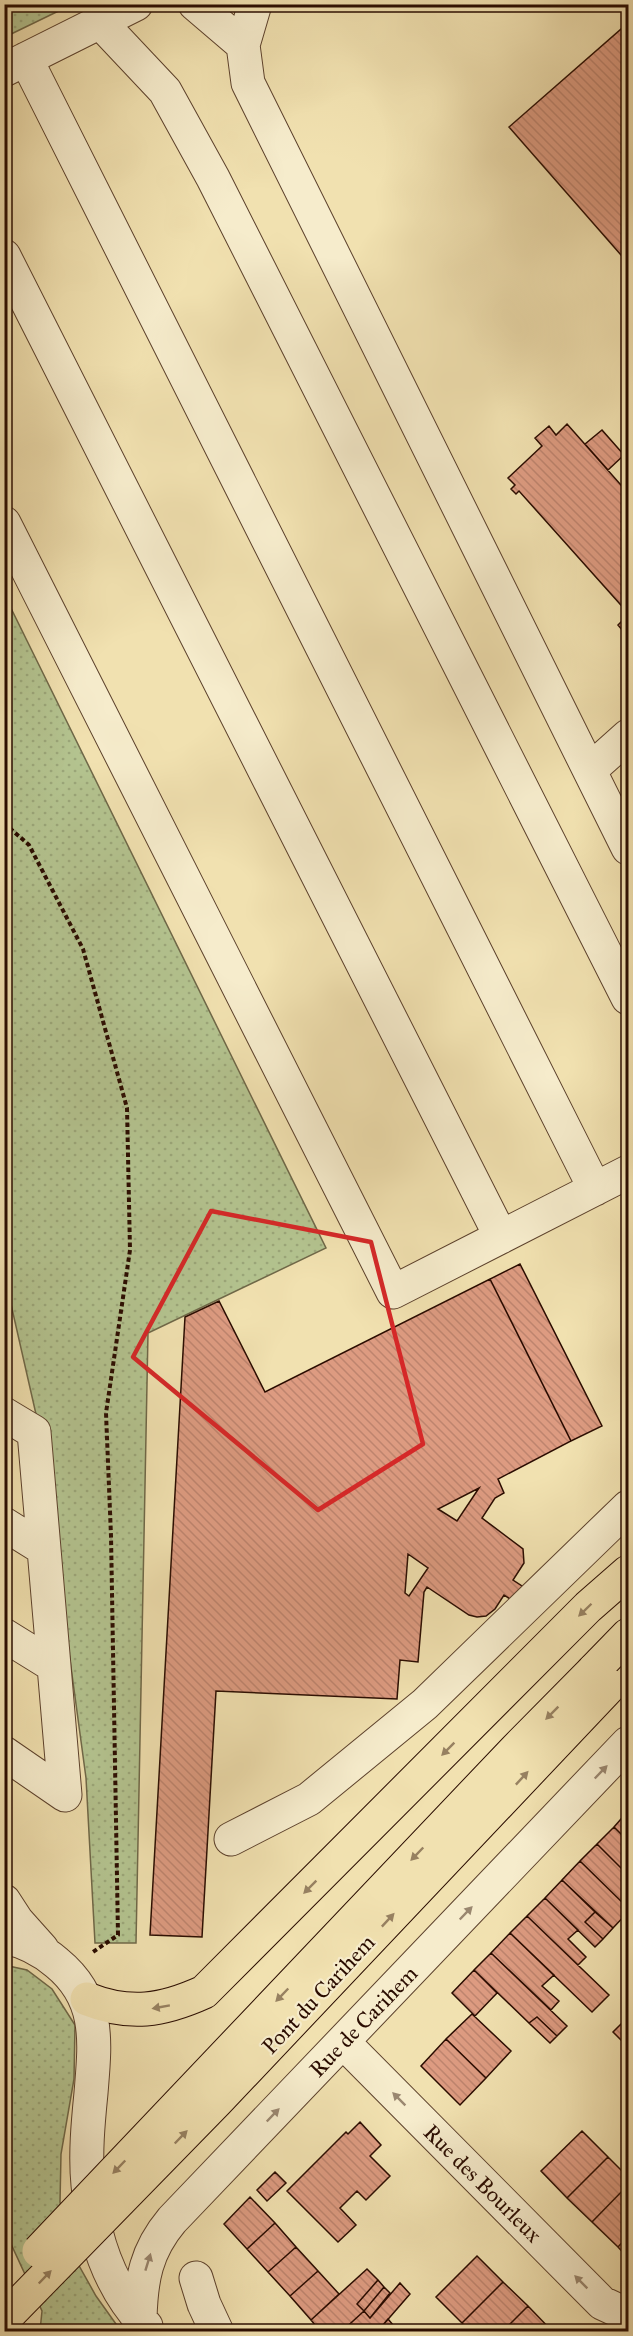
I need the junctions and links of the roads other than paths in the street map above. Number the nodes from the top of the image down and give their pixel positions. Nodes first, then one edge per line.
1 (136, 4) edge
2 (195, 4) edge
3 (255, 4) edge
4 (100, 22) junction
5 (243, 45) junction
6 (15, 64) edge
7 (4, 256) edge
8 (4, 523) edge
9 (628, 736) edge
10 (590, 770) junction
11 (628, 848) edge
12 (628, 998) edge
13 (628, 1172) edge
14 (595, 1189) junction
15 (501, 1237) junction
16 (4, 1414) edge
17 (628, 1507) edge
18 (4, 1524) edge
19 (44, 1549) junction
20 (628, 1572) edge
21 (4, 1635) edge
22 (628, 1635) edge
23 (54, 1666) junction
24 (610, 1675) edge
25 (628, 1743) edge
26 (4, 1753) edge
27 (231, 1839) dead end
28 (4, 1901) edge
29 (4, 1937) edge
30 (45, 1953) junction
31 (87, 1999) junction
32 (343, 2042) junction
33 (196, 2278) dead end
34 (4, 2287) edge
35 (628, 2315) edge
36 (4, 2319) edge
37 (145, 2325) edge
38 (13, 2331) edge
39 (217, 2331) edge

1 - 4 street
2 - 5 street
3 - 5 street
4 - 6 street
4 - 12 street
5 - 10 street
6 - 14 street
7 - 15 street
8 - 15 street
9 - 10 street
10 - 11 street
13 - 14 street
14 - 15 street
16 - 19 street
17 - 27 street
18 - 19 street
19 - 23 street
20 -> 31 main road
21 - 23 street
22 - 24 main road, Pont du Carihem
23 - 26 street
24 -> 34 main road, Pont du Carihem, bridge
36 -> 24 main road, Pont du Carihem, bridge
32 -> 25 street, Rue de Carihem
28 - 30 street
29 - 30 street
30 - 31 street
31 - 37 street
35 -> 32 street, Rue des Bourleux
37 -> 32 street, Rue de Carihem
33 - 39 street
34 - 38 street

